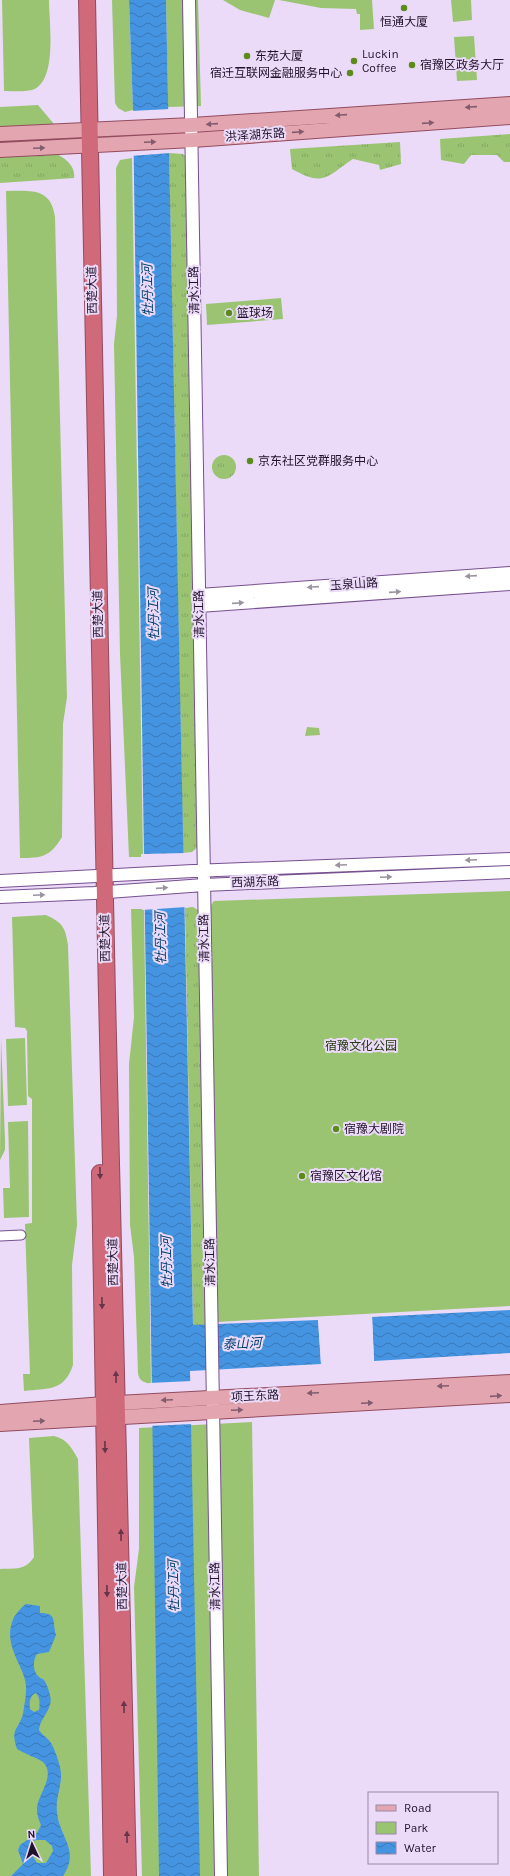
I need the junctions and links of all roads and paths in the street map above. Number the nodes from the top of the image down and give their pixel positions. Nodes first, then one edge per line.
1 (77, 0) edge
2 (87, 0) edge
3 (189, 0) edge
4 (510, 104) edge
5 (510, 117) edge
6 (192, 125) junction
7 (0, 134) edge
8 (85, 137) junction
9 (192, 140) junction
10 (0, 150) edge
11 (510, 573) edge
12 (510, 584) edge
13 (199, 600) junction
14 (510, 859) edge
15 (198, 871) junction
16 (510, 872) edge
17 (98, 875) junction
18 (0, 881) edge
19 (198, 885) junction
20 (99, 892) junction
21 (0, 897) edge
22 (21, 1235) dead end
23 (0, 1236) edge
24 (510, 1382) edge
25 (510, 1395) edge
26 (212, 1405) junction
27 (111, 1410) junction
28 (0, 1412) edge
29 (0, 1424) edge
30 (112, 1876) edge
31 (128, 1876) edge
32 (221, 1876) edge

1 - 8 highway, 西楚大道
2 - 8 highway, 西楚大道
3 - 6 street, 清水江路
4 -> 6 main road, 洪泽湖东路
9 -> 5 main road, 洪泽湖东路
6 - 8 main road, 洪泽湖东路
6 - 9 street, 清水江路
7 - 8 main road, 洪泽湖东路
8 -> 9 main road, 洪泽湖东路
10 -> 8 main road, 洪泽湖东路
8 - 17 highway, 西楚大道
9 - 13 street, 清水江路
11 -> 13 street, 玉泉山路
13 -> 12 street, 玉泉山路
13 - 15 street, 清水江路
14 -> 15 street, 西湖东路
15 - 17 street, 西湖东路
15 - 19 street, 清水江路
19 -> 16 street, 西湖东路
17 - 18 street, 西湖东路
17 - 20 highway, 西楚大道
20 -> 19 street, 西湖东路
19 - 26 street, 清水江路
21 -> 20 street, 西湖东路
20 - 27 highway, 西楚大道
22 - 23 street
24 -> 26 main road, 项王东路
26 -> 25 main road, 项王东路
26 - 27 main road, 项王东路
26 -> 27 main road, 项王东路
26 - 32 street, 清水江路
27 - 28 main road, 项王东路
29 -> 27 main road, 项王东路
27 -> 30 highway, 西楚大道
31 -> 27 highway, 西楚大道

